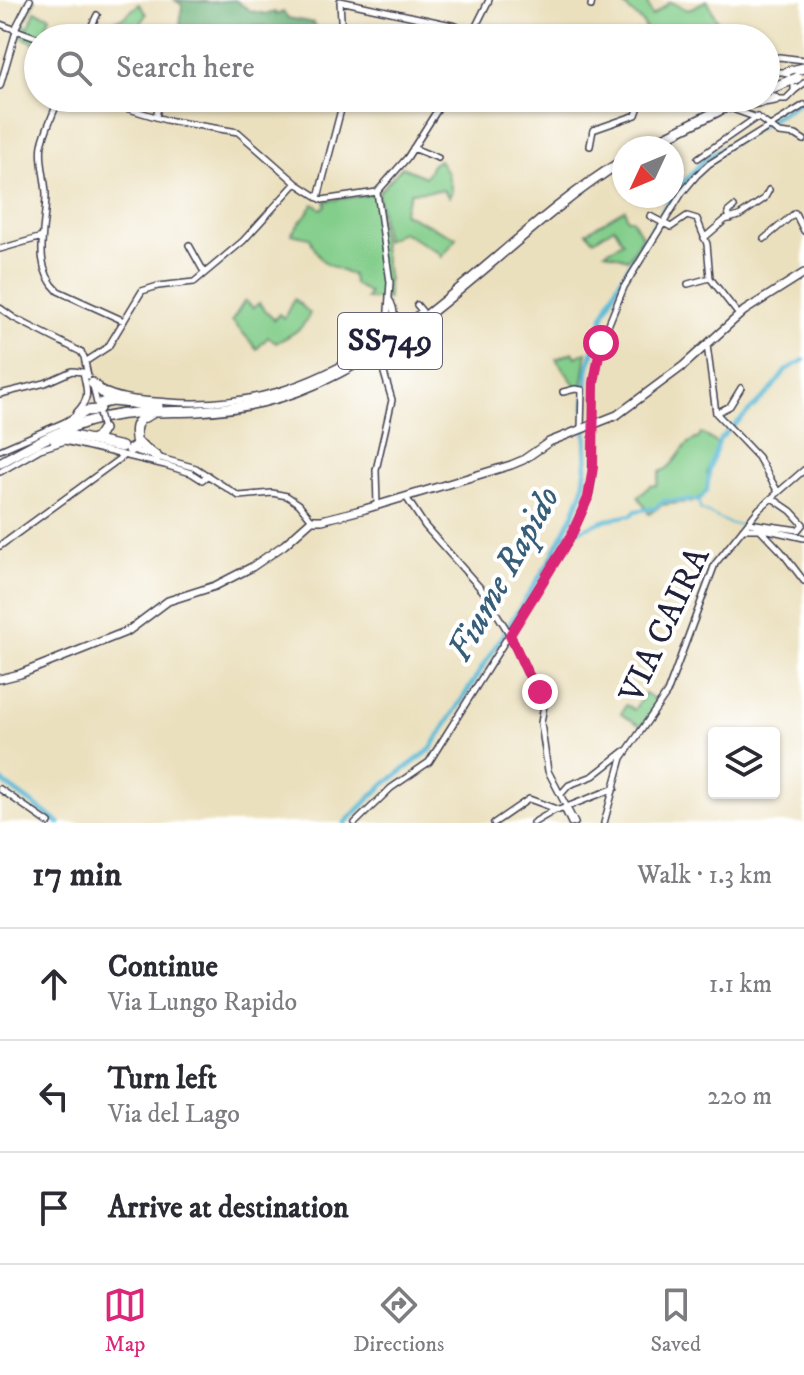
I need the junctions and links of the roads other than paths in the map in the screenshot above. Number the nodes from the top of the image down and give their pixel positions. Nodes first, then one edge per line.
1 (30, 0) edge
2 (340, 0) edge
3 (489, 0) edge
4 (97, 15) dead end
5 (0, 24) edge
6 (92, 24) edge
7 (341, 24) edge
8 (447, 24) edge
9 (476, 24) edge
10 (16, 30) junction
11 (24, 33) edge
12 (804, 60) edge
13 (804, 68) edge
14 (780, 76) edge
15 (0, 86) edge
16 (794, 91) junction
17 (780, 99) edge
18 (804, 105) edge
19 (54, 112) edge
20 (142, 112) edge
21 (157, 112) edge
22 (340, 112) edge
23 (436, 112) edge
24 (637, 112) edge
25 (715, 112) edge
26 (741, 112) edge
27 (156, 117) junction
28 (759, 119) junction
29 (769, 126) junction
30 (667, 136) edge
31 (804, 140) edge
32 (590, 146) dead end
33 (413, 148) junction
34 (438, 158) dead end
35 (698, 158) dead end
36 (612, 168) edge
37 (296, 183) junction
38 (769, 190) dead end
39 (377, 192) junction
40 (318, 198) junction
41 (734, 207) dead end
42 (801, 217) edge
43 (653, 218) dead end
44 (730, 219) junction
45 (663, 224) junction
46 (804, 231) edge
47 (42, 237) junction
48 (704, 238) junction
49 (764, 239) dead end
50 (189, 245) dead end
51 (0, 249) edge
52 (204, 272) junction
53 (804, 273) edge
54 (710, 278) junction
55 (688, 284) dead end
56 (389, 299) junction
57 (417, 305) dead end
58 (0, 308) edge
59 (739, 315) junction
60 (124, 321) junction
61 (391, 333) junction
62 (707, 345) junction
63 (85, 362) junction
64 (72, 371) junction
65 (88, 377) junction
66 (741, 388) dead end
67 (99, 391) junction
68 (563, 392) dead end
69 (0, 394) edge
70 (112, 401) junction
71 (225, 408) junction
72 (86, 411) junction
73 (98, 411) junction
74 (199, 411) junction
75 (716, 413) junction
76 (588, 427) junction
77 (103, 428) junction
78 (91, 440) junction
79 (128, 449) junction
80 (0, 450) edge
81 (11, 457) junction
82 (157, 457) joint
83 (0, 463) edge
84 (804, 470) edge
85 (0, 472) edge
86 (208, 475) junction
87 (778, 492) junction
88 (406, 497) junction
89 (772, 498) junction
90 (378, 506) junction
91 (312, 520) junction
92 (748, 523) junction
93 (759, 528) junction
94 (743, 529) junction
95 (804, 538) edge
96 (0, 546) edge
97 (804, 581) edge
98 (508, 632) junction
99 (0, 679) edge
100 (626, 751) junction
101 (615, 788) junction
102 (0, 789) edge
103 (561, 794) junction
104 (566, 807) junction
105 (555, 810) junction
106 (49, 823) edge
107 (355, 823) edge
108 (494, 823) edge
109 (533, 823) edge
110 (573, 823) edge
111 (604, 823) edge

1 - 10 street
2 - 7 street
2 - 8 street
3 - 9 street
4 - 6 street
5 - 10 street
10 - 11 street
10 - 15 street
12 - 14 street
13 - 14 highway
14 - 16 street
14 - 16 street
16 - 17 street
18 - 29 street
19 - 47 street
20 - 27 street
21 - 27 street
22 - 40 street
23 - 33 street
24 - 32 street
25 - 30 highway
26 - 28 street
27 - 37 street
28 - 29 street
28 - 35 street
29 - 31 street
29 - 45 street
33 - 34 street
33 - 39 street
36 - 71 highway, SS749
37 - 40 street
37 - 52 street
38 - 44 street
39 - 40 street
39 - 56 street
41 - 44 street
42 - 46 street
42 - 49 street
43 - 45 street
44 - 48 street
45 - 48 street
45 - 76 street
47 - 51 street
47 - 60 street
48 - 54 street
50 - 52 street
52 - 60 street
53 - 59 main road
54 - 55 street
54 - 59 street
56 - 61 street
56 - 90 street, bridge
57 - 61 street
58 - 63 street
59 - 62 main road
60 - 63 street
61 - 67 street
62 - 75 street
62 - 76 main road
63 - 64 street
63 - 65 street
64 - 65 street
64 - 69 street
65 - 67 street
65 - 70 highway
65 - 80 street
66 - 75 street
67 - 72 highway
67 - 73 street
68 - 76 street
70 - 71 highway
70 - 73 highway
71 - 74 highway, SS749
72 - 73 highway
72 - 81 highway
73 - 77 street, bridge
74 - 79 highway
74 - 81 highway, SS749
75 - 87 street
76 - 88 main road
76 - 98 street
77 - 78 highway
77 - 79 street
78 - 79 highway
78 - 81 highway
79 - 82 highway
79 - 85 street
79 - 86 street
79 - 96 street
81 - 83 highway, SS749
82 - 86 street
84 - 87 street, VIA CAIRA
86 - 91 street
87 - 89 street, VIA CAIRA
88 - 90 main road
88 - 98 street
89 - 92 street, VIA CAIRA
89 - 92 street
90 - 91 main road
91 - 99 main road
92 - 94 street, VIA CAIRA
93 - 94 street
93 - 95 street
93 - 97 street
94 - 100 street, VIA CAIRA
98 - 103 street
98 - 107 street
100 - 101 street, VIA CAIRA
100 - 103 street
101 - 104 street
101 - 111 street, VIA CAIRA
102 - 106 street
103 - 104 street
104 - 105 street
104 - 110 street
105 - 108 street
105 - 109 street

